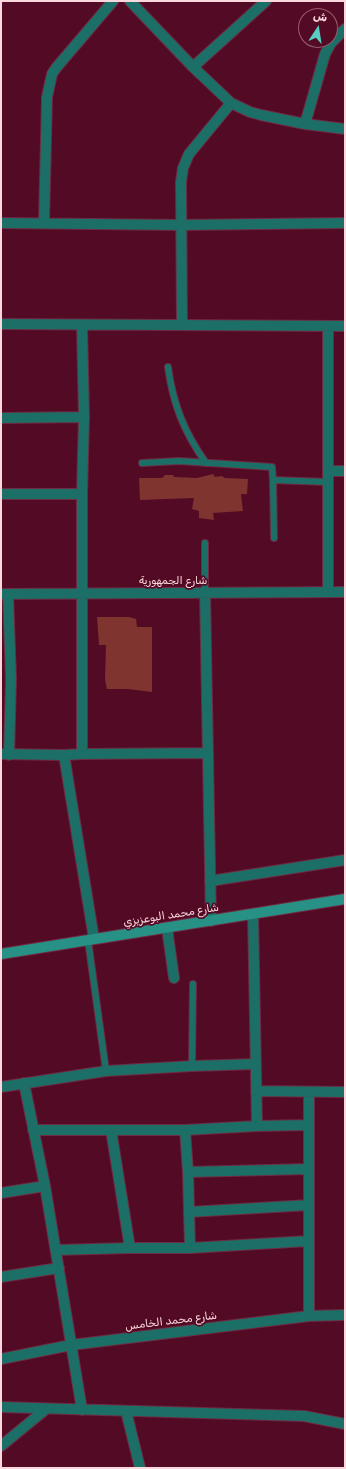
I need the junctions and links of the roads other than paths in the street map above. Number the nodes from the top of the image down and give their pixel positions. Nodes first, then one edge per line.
1 (113, 1) edge
2 (130, 1) edge
3 (266, 1) edge
4 (345, 29) edge
5 (193, 67) junction
6 (231, 103) junction
7 (305, 124) junction
8 (345, 129) edge
9 (1, 223) edge
10 (44, 223) junction
11 (345, 224) edge
12 (181, 225) junction
13 (1, 324) edge
14 (82, 324) junction
15 (182, 325) junction
16 (328, 326) junction
17 (345, 326) edge
18 (168, 367) dead end
19 (84, 417) junction
20 (1, 418) edge
21 (142, 463) dead end
22 (206, 463) junction
23 (345, 471) edge
24 (328, 476) junction
25 (273, 480) junction
26 (1, 494) edge
27 (82, 494) junction
28 (274, 538) dead end
29 (205, 543) dead end
30 (328, 592) junction
31 (345, 592) edge
32 (205, 593) junction
33 (5, 594) edge
34 (82, 594) junction
35 (6, 679) edge
36 (207, 753) junction
37 (5, 754) edge
38 (82, 754) junction
39 (64, 755) junction
40 (345, 860) edge
41 (210, 880) junction
42 (345, 899) edge
43 (253, 914) junction
44 (211, 921) junction
45 (167, 928) junction
46 (91, 940) junction
47 (1, 954) edge
48 (174, 978) dead end
49 (193, 984) dead end
50 (256, 1064) junction
51 (192, 1066) junction
52 (106, 1071) junction
53 (24, 1083) junction
54 (1, 1087) edge
55 (256, 1091) junction
56 (309, 1092) junction
57 (345, 1092) edge
58 (309, 1125) junction
59 (257, 1126) junction
60 (33, 1130) junction
61 (111, 1130) junction
62 (185, 1130) junction
63 (309, 1169) junction
64 (188, 1172) junction
65 (45, 1186) junction
66 (1, 1193) edge
67 (309, 1205) junction
68 (189, 1212) junction
69 (309, 1241) junction
70 (130, 1248) junction
71 (190, 1248) junction
72 (56, 1250) junction
73 (59, 1268) junction
74 (1, 1277) edge
75 (345, 1314) edge
76 (309, 1316) junction
77 (71, 1345) junction
78 (1, 1359) edge
79 (1, 1407) edge
80 (46, 1409) junction
81 (82, 1410) junction
82 (126, 1411) junction
83 (345, 1424) edge
84 (1, 1446) edge
85 (140, 1468) edge

1 - 10 street
2 - 5 street
3 - 5 street
4 - 7 street
5 - 6 street
6 - 7 street
6 - 12 street
7 - 8 street
9 - 10 street
10 - 12 street
11 - 12 street
12 - 15 street
13 - 14 street
14 - 15 street
14 - 19 street
15 - 16 street
16 - 17 street
16 - 24 street
18 - 22 lane
19 - 20 street
19 - 27 street
21 - 22 lane
22 - 25 lane
23 - 24 street
24 - 25 lane
24 - 30 street
25 - 28 lane
26 - 27 street
27 - 34 street
29 - 32 lane
30 - 31 street, شارع الجمهورية
30 - 32 street, شارع الجمهورية
32 - 34 street, شارع الجمهورية
32 - 36 street
33 - 34 street, شارع الجمهورية
33 - 35 street
34 - 38 street
35 - 37 street
36 - 38 street
36 - 41 street
37 - 39 street
38 - 39 street
39 - 46 street
40 - 41 street
41 - 44 street
42 - 43 main road, شارع محمد البوعزيزي
43 - 44 main road, شارع محمد البوعزيزي
43 - 50 street
44 - 45 main road, شارع محمد البوعزيزي
45 - 46 main road, شارع محمد البوعزيزي
45 - 48 street
46 - 47 main road, شارع محمد البوعزيزي
46 - 52 lane
49 - 51 lane
50 - 51 street
50 - 55 street
51 - 52 street
52 - 53 street
53 - 54 street
53 - 60 street
55 - 56 street
55 - 59 street
56 - 57 street
56 - 58 street
58 - 59 street
58 - 63 street
59 - 62 street
60 - 61 street
60 - 65 street
61 - 62 street
61 - 70 street
62 - 64 street
63 - 64 street
63 - 67 street
64 - 68 street
65 - 66 street
65 - 72 street
67 - 68 street
67 - 69 street
68 - 71 street
69 - 71 street
69 - 76 street
70 - 71 street
70 - 72 street
72 - 73 street
73 - 74 street
73 - 77 street
75 - 76 street, شارع محمد الخامس
76 - 77 street, شارع محمد الخامس
77 - 78 street, شارع محمد الخامس
77 - 81 street
79 - 80 street
80 - 81 street
80 - 84 street
81 - 82 street
82 - 83 street
82 - 85 street

